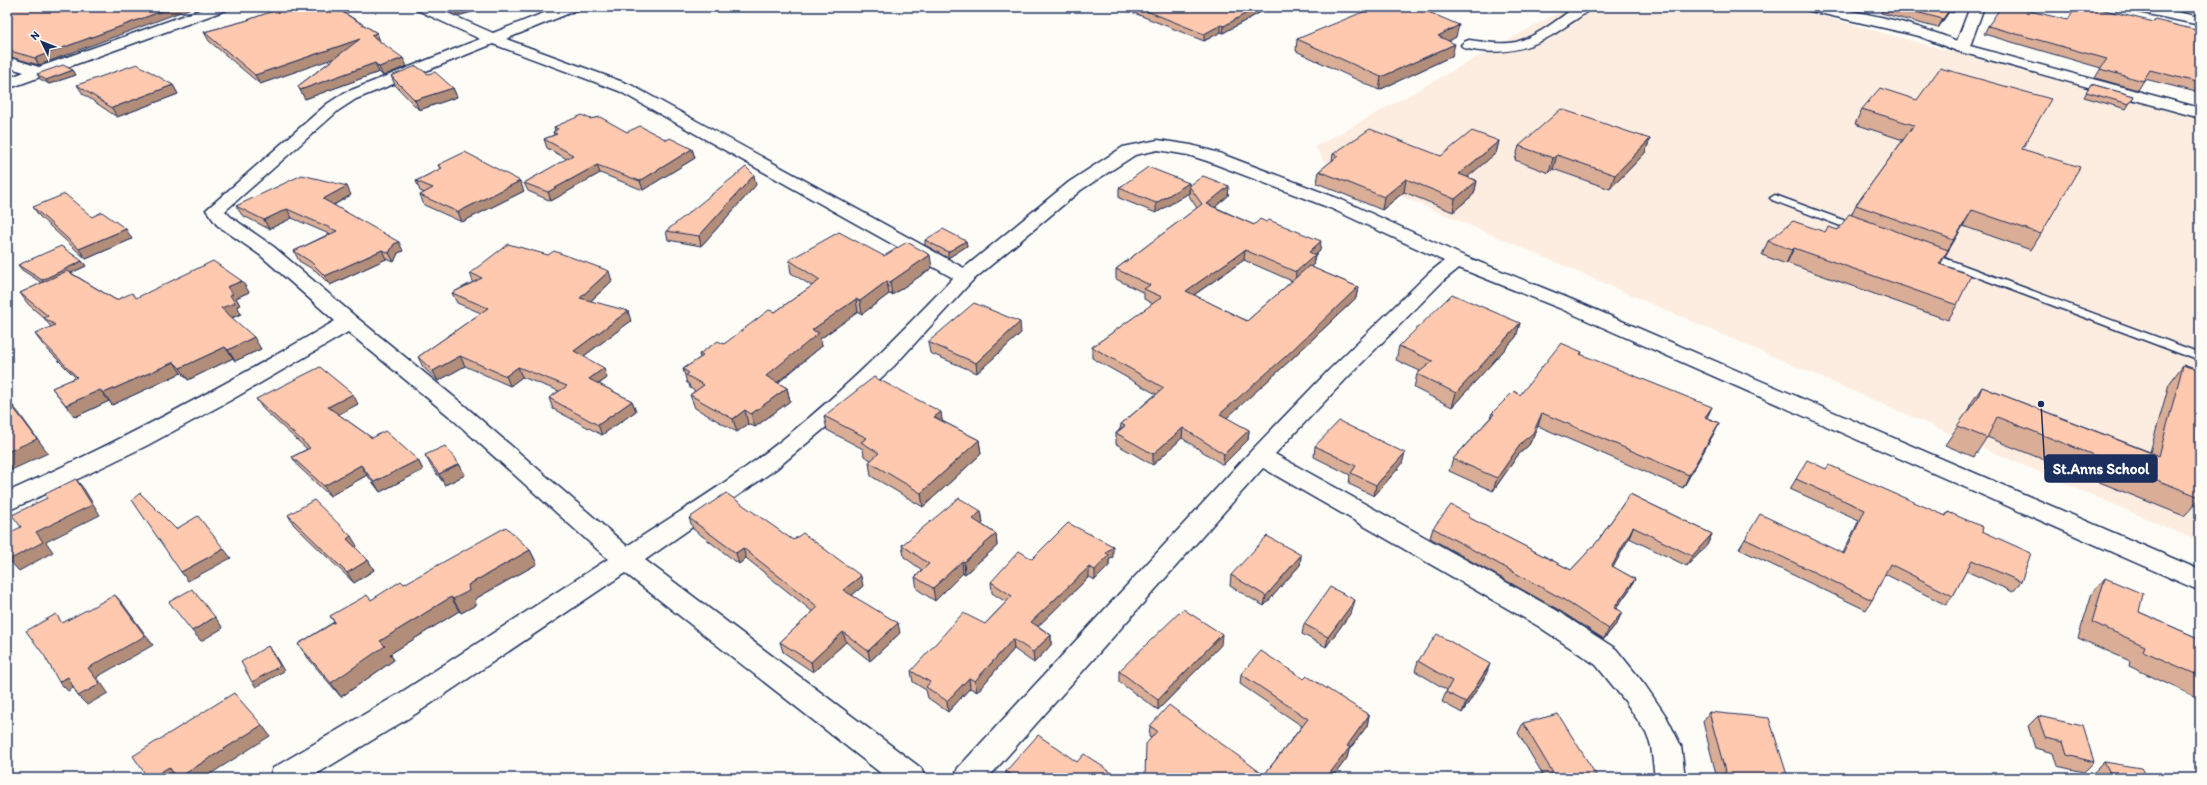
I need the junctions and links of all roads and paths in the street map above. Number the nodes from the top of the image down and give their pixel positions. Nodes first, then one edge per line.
1 (221, 7) edge
2 (422, 7) edge
3 (572, 7) edge
4 (1584, 7) edge
5 (1811, 7) edge
6 (1977, 7) edge
7 (2134, 7) edge
8 (2200, 21) edge
9 (493, 39) junction
10 (1469, 46) dead end
11 (1962, 48) junction
12 (7, 62) edge
13 (39, 72) junction
14 (7, 84) edge
15 (2200, 113) edge
16 (1775, 198) dead end
17 (1872, 234) edge
18 (1917, 251) edge
19 (1457, 260) junction
20 (965, 277) junction
21 (349, 322) junction
22 (2200, 357) edge
23 (1260, 456) junction
24 (7, 502) edge
25 (626, 560) junction
26 (2200, 582) edge
27 (284, 778) edge
28 (910, 778) edge
29 (969, 778) edge
30 (1670, 778) edge

1 - 13 street
2 - 9 street
3 - 9 street
4 - 10 street
5 - 11 street
6 - 11 street
7 - 8 street
9 - 20 street
9 - 21 street
11 - 15 street
12 - 13 street
13 - 14 street
16 - 17 lane
18 - 22 lane
19 - 20 street
19 - 23 street
19 - 26 street
20 - 25 street
21 - 24 street
21 - 25 street
23 - 29 street
23 - 30 street
25 - 27 street
25 - 28 street

